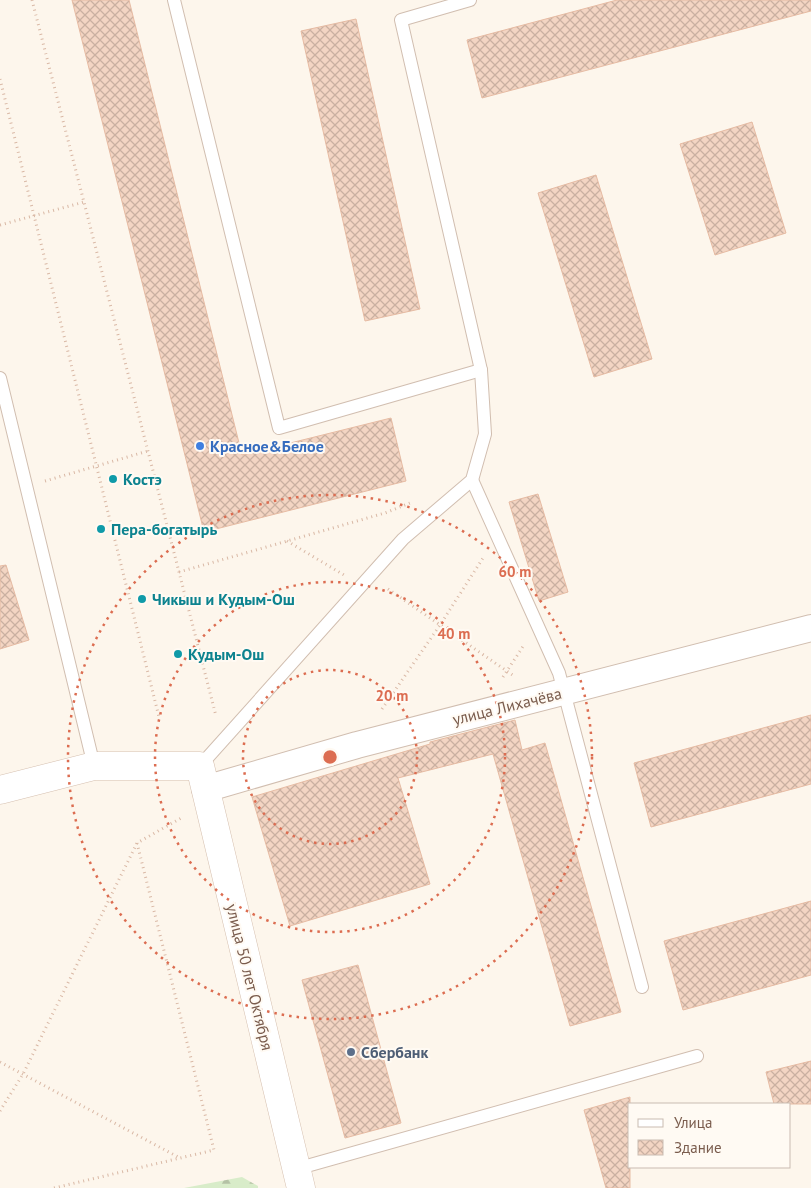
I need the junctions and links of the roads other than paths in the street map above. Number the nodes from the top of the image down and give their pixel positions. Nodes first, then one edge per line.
1 (174, 0) edge
2 (470, 0) edge
3 (481, 370) junction
4 (0, 378) edge
5 (472, 480) junction
6 (811, 628) edge
7 (553, 694) junction
8 (94, 766) junction
9 (204, 786) junction
10 (0, 790) edge
11 (642, 986) dead end
12 (697, 1056) dead end
13 (298, 1178) edge

1 - 3 lane
2 - 3 lane
3 - 5 lane
4 - 8 lane
5 - 7 lane
5 - 9 lane
6 - 7 street, улица Лихачёва
7 - 9 street, улица Лихачёва
7 - 11 lane
8 - 9 street, улица Лихачёва
8 - 10 street, улица Лихачёва
9 - 13 street, улица 50 лет Октября
12 - 13 lane

